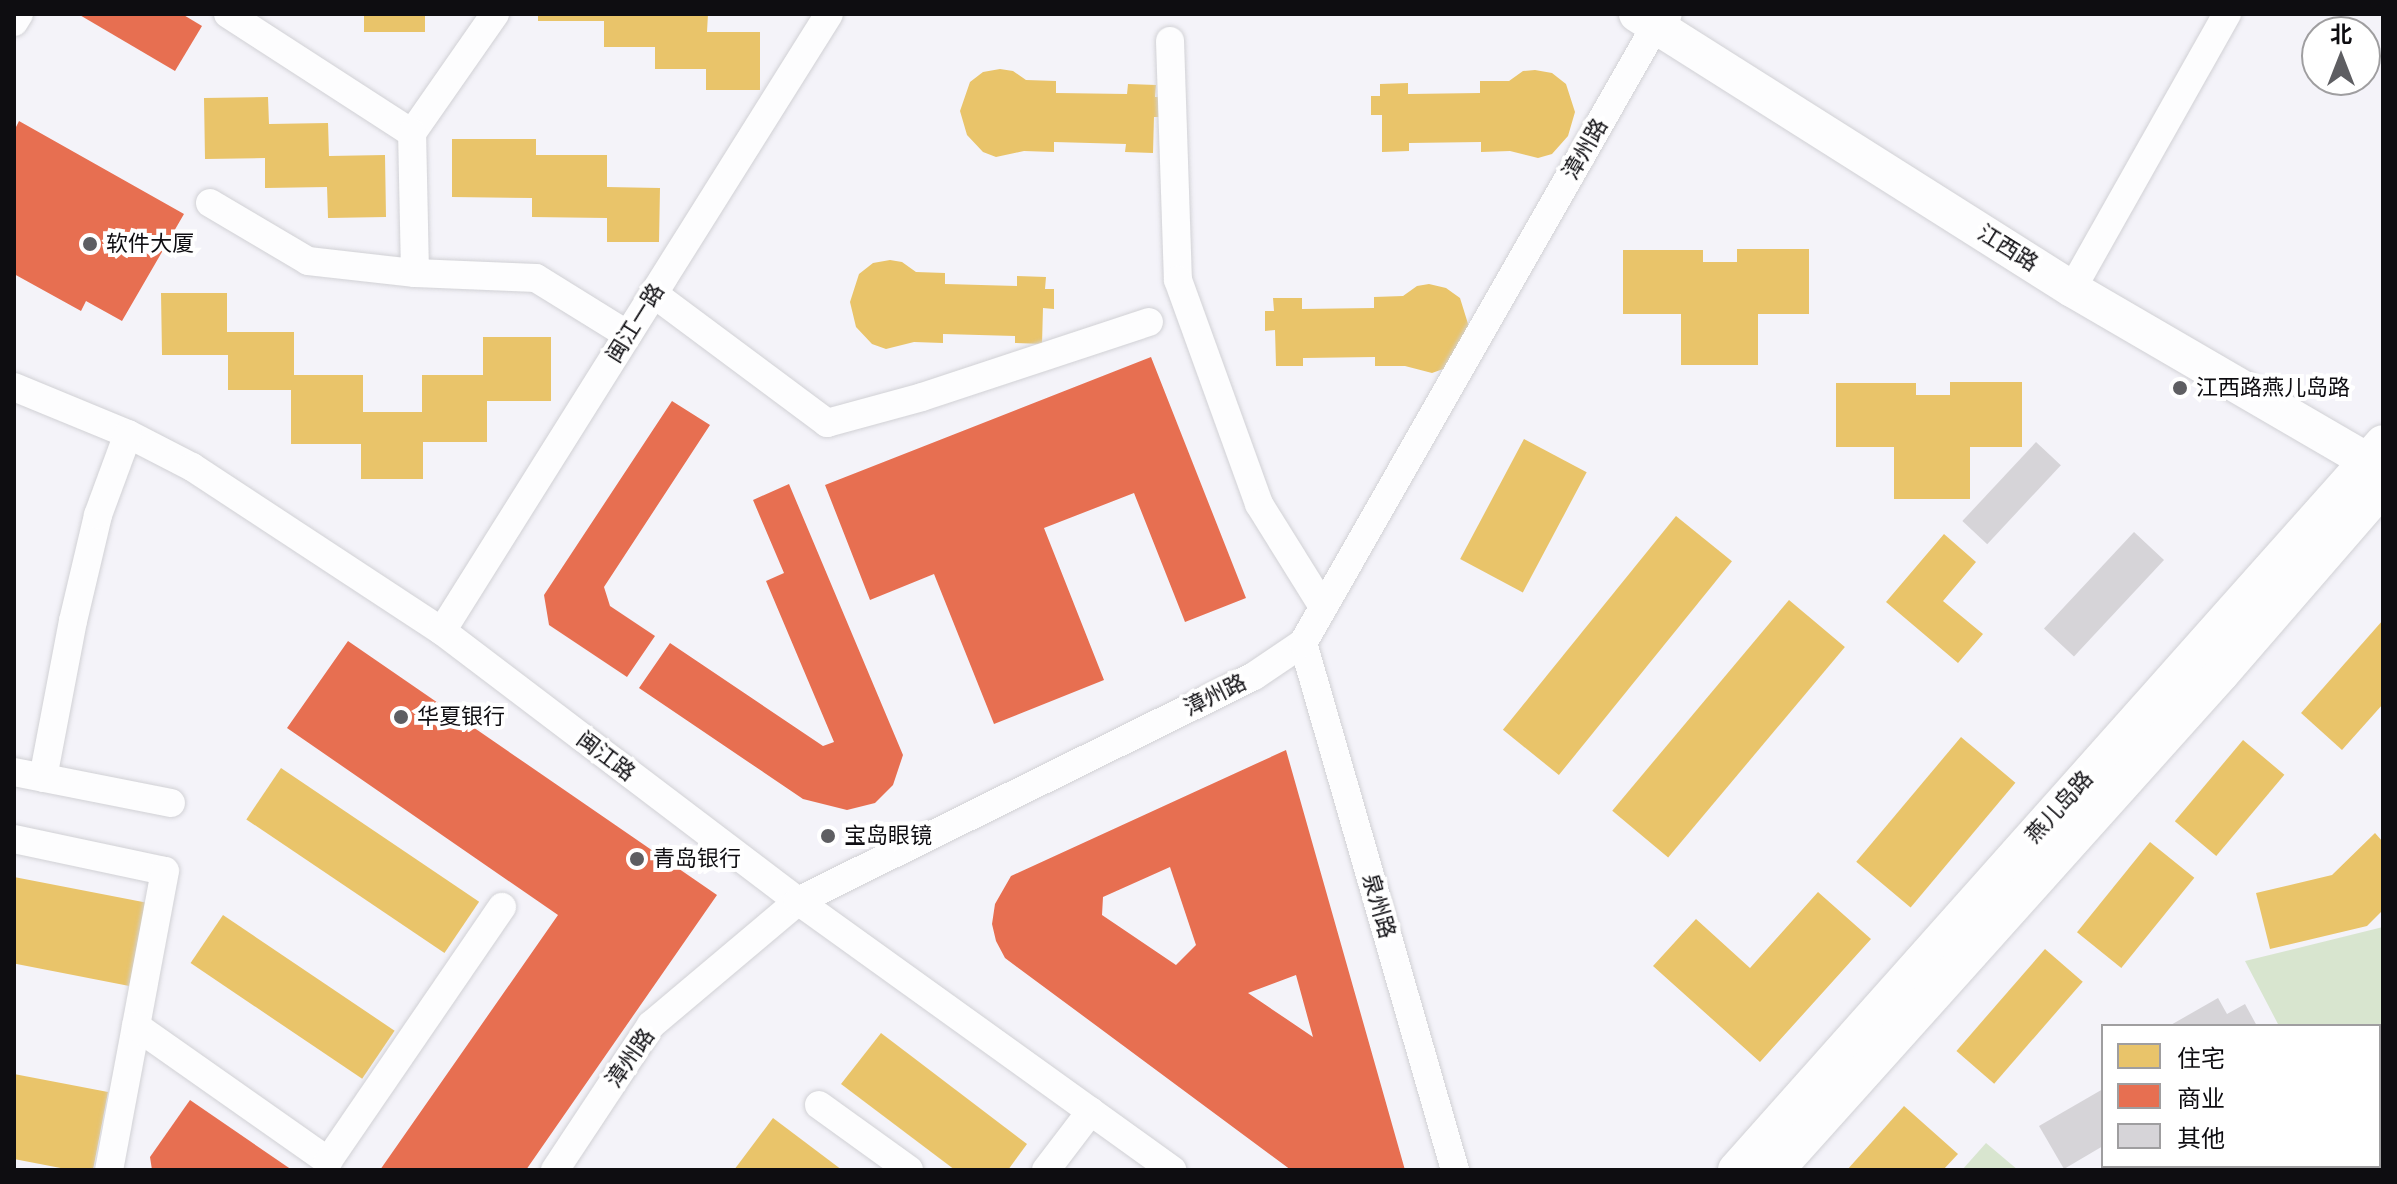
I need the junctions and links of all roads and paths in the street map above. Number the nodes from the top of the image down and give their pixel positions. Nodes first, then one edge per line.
1 (19, 14) edge
2 (228, 14) edge
3 (495, 14) edge
4 (829, 14) edge
5 (2227, 14) edge
6 (1654, 18) edge
7 (14, 22) edge
8 (1170, 41) dead end
9 (412, 133) junction
10 (210, 203) dead end
11 (415, 273) junction
12 (2072, 289) junction
13 (654, 294) junction
14 (1149, 322) dead end
15 (628, 335) junction
16 (14, 387) edge
17 (128, 434) junction
18 (2379, 466) edge
19 (1323, 607) junction
20 (442, 631) junction
21 (1303, 643) junction
22 (14, 772) edge
23 (43, 778) junction
24 (171, 803) dead end
25 (14, 839) edge
26 (798, 901) junction
27 (502, 907) dead end
28 (136, 1026) junction
29 (819, 1105) dead end
30 (1091, 1111) junction
31 (109, 1170) edge
32 (555, 1170) edge
33 (909, 1170) edge
34 (1046, 1170) edge
35 (1172, 1170) edge
36 (1455, 1170) edge
37 (1736, 1170) edge
38 (1776, 1170) edge

1 - 7 street
2 - 9 street
3 - 9 street
4 - 13 street, 闽江一路
5 - 12 street
6 - 12 main road, 江西路
6 - 19 street, 漳州路
8 - 19 street
9 - 11 street
10 - 11 street
11 - 15 street
12 - 18 main road, 江西路
13 - 14 street
13 - 15 street, 闽江一路
15 - 20 street, 闽江一路
16 - 17 street, 闽江路
17 - 20 street, 闽江路
17 - 23 street
18 - 37 main road, 燕儿岛路
18 - 38 main road, 燕儿岛路
19 - 21 street, 漳州路
20 - 26 street, 闽江路
21 - 26 street, 漳州路
21 - 36 street, 泉州路
22 - 23 street
23 - 24 street
25 - 28 street
26 - 30 street, 闽江路
26 - 32 street, 漳州路
27 - 28 street
28 - 31 street
29 - 33 street
30 - 34 street
30 - 35 street, 闽江路

